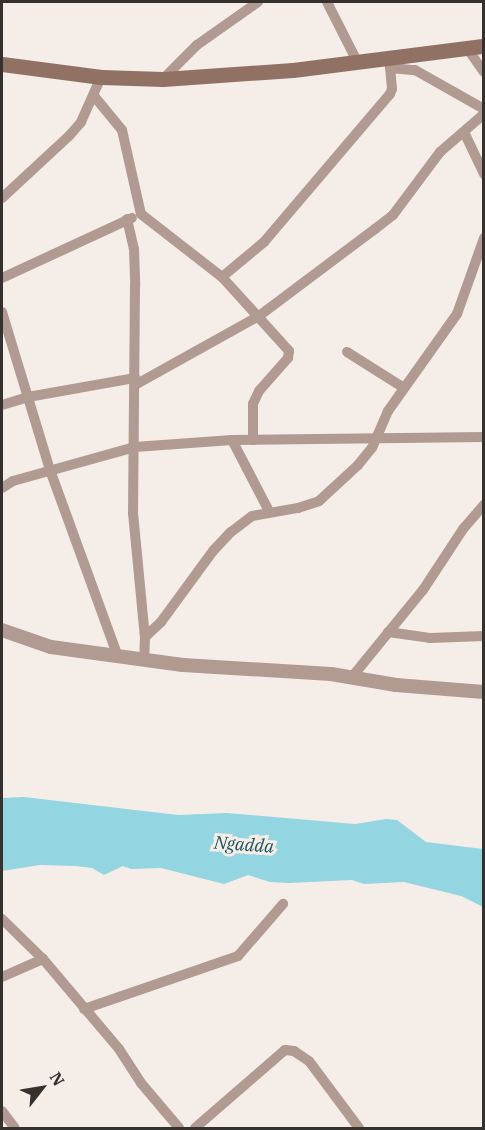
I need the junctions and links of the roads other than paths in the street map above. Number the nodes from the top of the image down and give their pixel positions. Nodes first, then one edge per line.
1 (258, 2) edge
2 (327, 2) edge
3 (483, 46) edge
4 (467, 48) junction
5 (358, 63) junction
6 (2, 64) edge
7 (390, 64) junction
8 (483, 72) edge
9 (101, 77) junction
10 (163, 79) junction
11 (94, 96) junction
12 (483, 109) edge
13 (483, 114) edge
14 (464, 132) junction
15 (483, 174) edge
16 (2, 198) edge
17 (141, 214) junction
18 (127, 219) junction
19 (483, 238) edge
20 (222, 277) junction
21 (2, 278) edge
22 (2, 312) edge
23 (259, 316) junction
24 (347, 352) dead end
25 (135, 382) junction
26 (404, 388) junction
27 (28, 397) junction
28 (2, 405) edge
29 (374, 437) junction
30 (483, 437) edge
31 (232, 440) junction
32 (253, 440) junction
33 (135, 447) junction
34 (50, 470) junction
35 (2, 488) edge
36 (269, 511) junction
37 (482, 511) edge
38 (2, 630) edge
39 (388, 632) junction
40 (483, 636) edge
41 (145, 637) junction
42 (118, 657) junction
43 (144, 660) junction
44 (352, 678) junction
45 (483, 692) edge
46 (283, 904) dead end
47 (2, 919) edge
48 (43, 959) junction
49 (2, 977) edge
50 (84, 1009) junction
51 (2, 1111) edge
52 (15, 1128) edge
53 (179, 1128) edge
54 (195, 1128) edge
55 (359, 1128) edge

1 - 10 street
2 - 5 street
3 - 4 main road
4 - 7 main road
4 - 8 street
5 - 7 main road
5 - 10 main road
6 - 9 main road
7 - 12 street
7 - 20 street
9 - 10 main road
9 - 11 street
11 - 16 street
11 - 17 street
13 - 14 street
14 - 15 street
14 - 23 street
17 - 18 street
17 - 20 street
18 - 21 street
18 - 25 street
19 - 26 street
20 - 23 street
22 - 27 street
23 - 25 street
23 - 32 street
24 - 26 street
25 - 27 street
25 - 33 street
26 - 29 street
27 - 28 street
27 - 34 street
29 - 30 street
29 - 32 street
29 - 36 street
31 - 32 street
31 - 33 street
31 - 36 street
33 - 34 street
33 - 41 street
34 - 35 street
34 - 42 street
36 - 41 street
37 - 39 street
38 - 42 street
39 - 40 street
39 - 44 street
41 - 43 street
42 - 43 street
43 - 44 street
44 - 45 street
46 - 50 street
47 - 48 street
48 - 49 street
48 - 50 street
50 - 53 street
51 - 52 street
54 - 55 street

